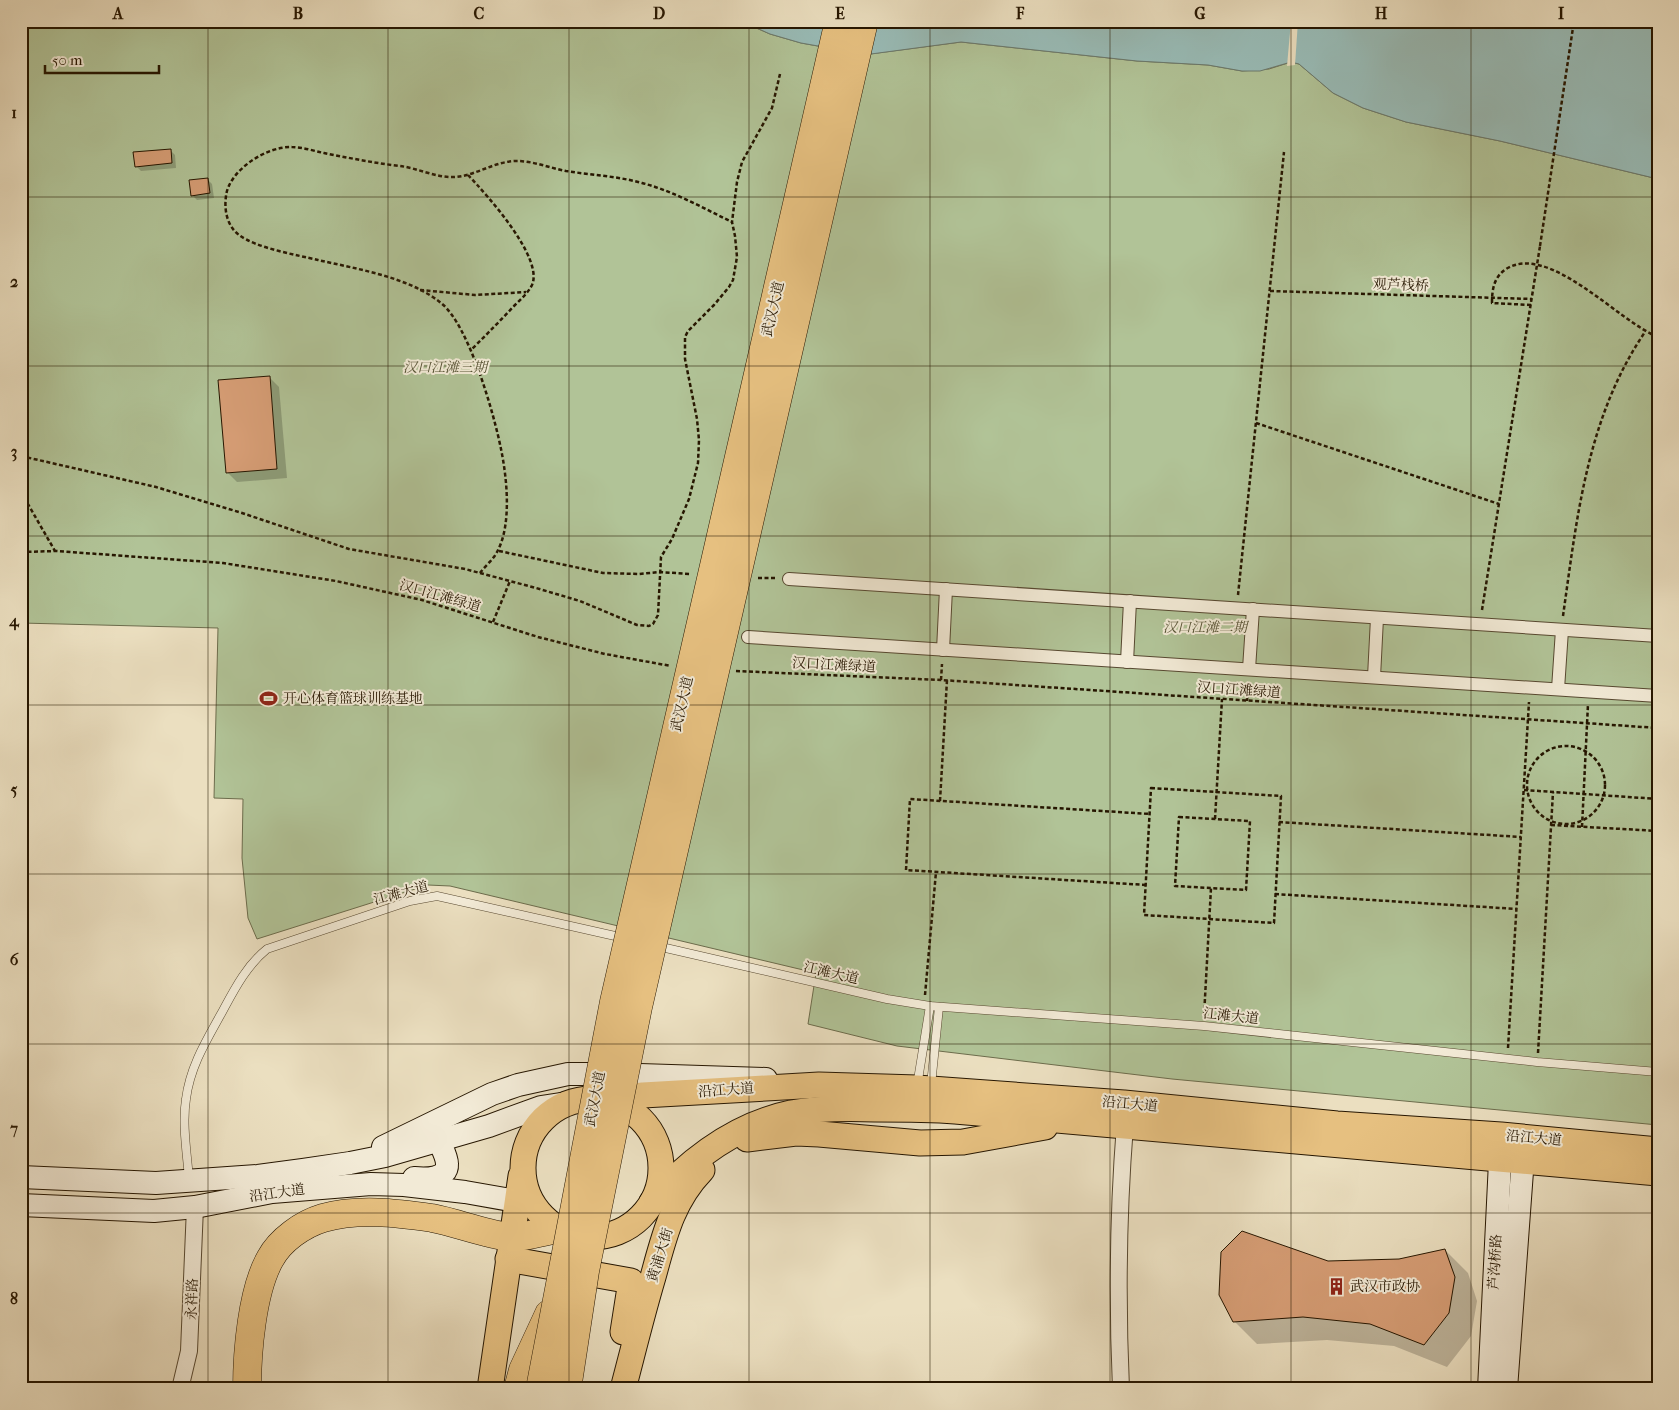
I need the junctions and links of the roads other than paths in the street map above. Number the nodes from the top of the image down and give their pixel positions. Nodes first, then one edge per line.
1 (839, 21) edge
2 (864, 21) edge
3 (789, 579) road end
4 (946, 589) junction
5 (1130, 601) junction
6 (1253, 609) junction
7 (1377, 618) junction
8 (1562, 630) junction
9 (1658, 636) edge
10 (748, 637) dead end
11 (942, 650) junction
12 (1127, 662) junction
13 (1249, 670) junction
14 (1374, 677) junction
15 (1558, 689) junction
16 (1658, 696) edge
17 (635, 941) dead end
18 (645, 943) dead end
19 (927, 1006) junction
20 (939, 1007) junction
21 (1658, 1072) edge
22 (819, 1085) junction
23 (924, 1088) junction
24 (602, 1099) junction
25 (567, 1103) junction
26 (1077, 1122) junction
27 (1125, 1125) junction
28 (439, 1141) junction
29 (734, 1142) junction
30 (1512, 1148) junction
31 (709, 1149) junction
32 (1658, 1150) edge
33 (350, 1164) junction
34 (1658, 1173) edge
35 (21, 1177) edge
36 (189, 1181) junction
37 (371, 1184) junction
38 (525, 1202) junction
39 (652, 1202) junction
40 (21, 1205) edge
41 (195, 1207) junction
42 (558, 1228) junction
43 (510, 1248) junction
44 (585, 1271) junction
45 (558, 1297) junction
46 (180, 1389) edge
47 (247, 1389) edge
48 (490, 1389) edge
49 (518, 1389) edge
50 (540, 1389) edge
51 (566, 1389) edge
52 (582, 1389) edge
53 (614, 1389) edge
54 (623, 1389) edge
55 (1121, 1389) edge
56 (1489, 1389) edge
57 (1506, 1389) edge

1 - 45 highway, 武汉大道, bridge
2 - 44 highway, 武汉大道, bridge
3 - 4 street
4 - 5 street
4 - 11 street
5 - 6 street
5 - 12 street
6 - 7 street
6 - 13 street
7 - 8 street
7 - 14 street
8 - 9 street
8 - 15 street
10 - 11 street
11 - 12 street
12 - 13 street
13 - 14 street
14 - 15 street
15 - 16 street
17 - 36 lane, 江滩大道
18 - 19 lane, 江滩大道
19 - 20 lane, 江滩大道
19 - 23 lane
20 - 21 lane, 江滩大道
20 - 23 lane
22 - 23 main road, 沿江大道
22 - 24 main road, 沿江大道
22 - 33 main road
23 - 30 main road, 沿江大道
24 - 25 main road
24 - 39 main road
25 - 28 main road
25 - 38 main road
26 - 27 main road, 沿江大道
26 - 29 main road
26 - 31 main road, 沿江大道
27 - 30 main road, 沿江大道
27 - 55 street
28 - 33 main road
28 - 37 main road
29 - 31 main road
29 - 54 main road, 黄浦大街
30 - 32 main road, 沿江大道
30 - 34 main road, 沿江大道
30 - 56 main road, 芦沟桥路
30 - 57 main road, 芦沟桥路
31 - 39 main road, 沿江大道
33 - 36 main road, 沿江大道
35 - 36 main road, 沿江大道
37 - 38 main road, 沿江大道
37 - 41 main road, 沿江大道
38 - 42 main road
38 - 43 main road
39 - 42 main road
40 - 41 main road, 沿江大道
41 - 46 street, 永祥路
42 - 43 highway
43 - 47 highway
43 - 48 main road
43 - 53 main road
44 - 51 highway, 武汉大道, bridge
44 - 52 highway, bridge
45 - 49 highway, bridge
45 - 50 highway, 武汉大道, bridge

